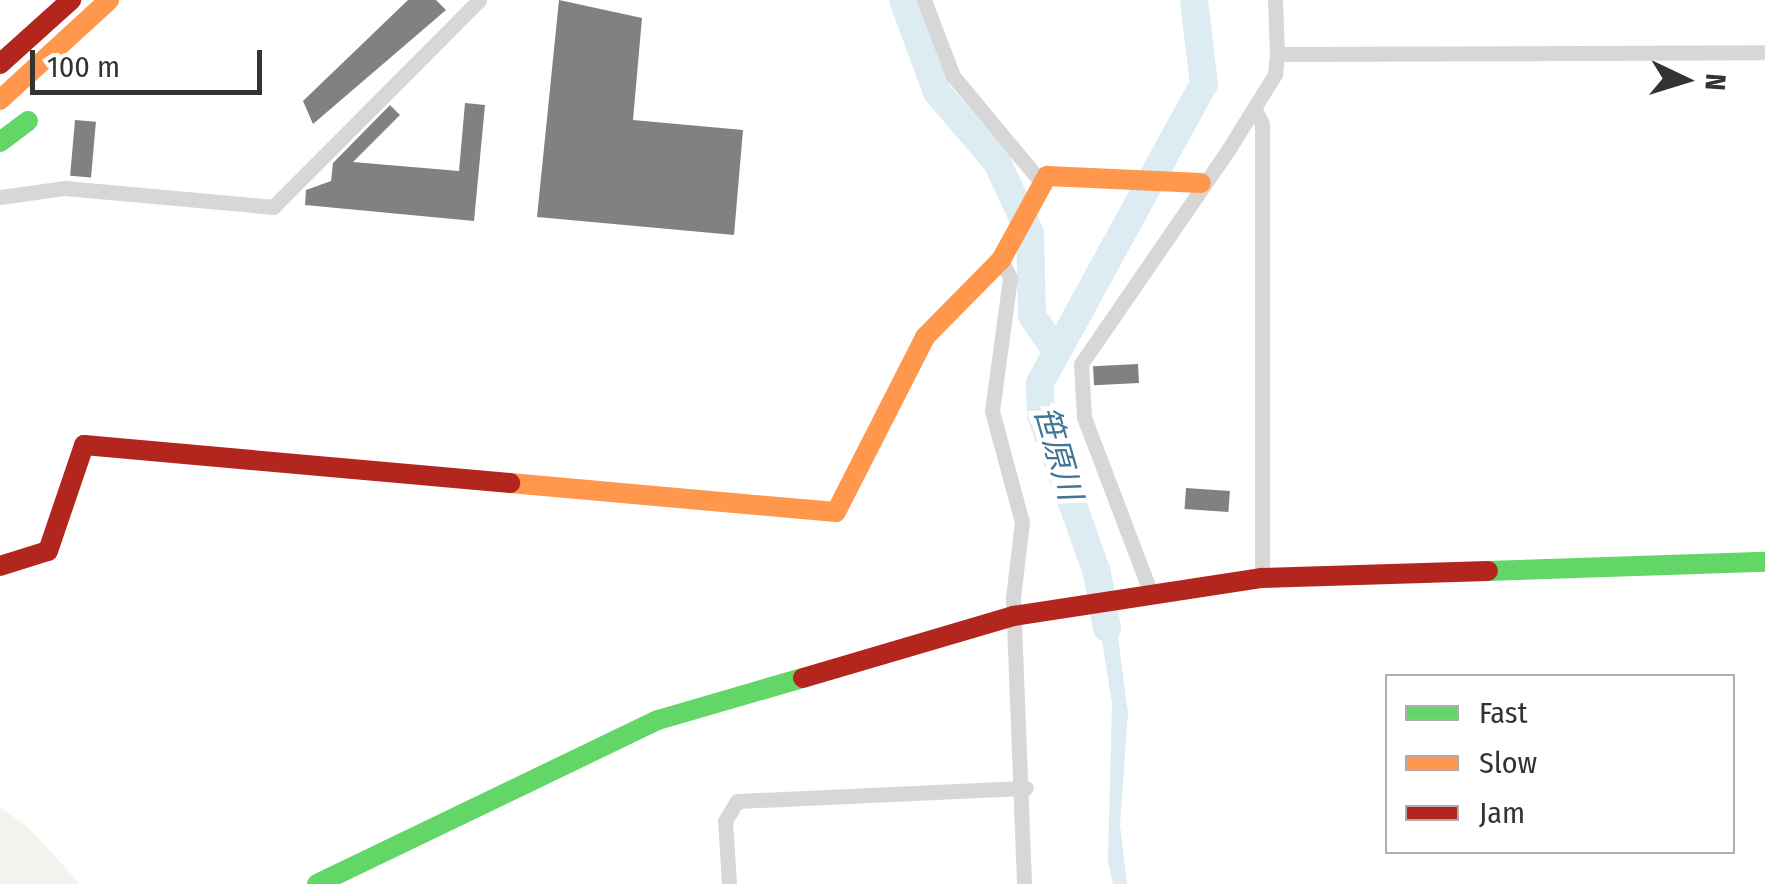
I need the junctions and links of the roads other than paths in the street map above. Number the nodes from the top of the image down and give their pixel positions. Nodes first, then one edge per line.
1 (70, 0) edge
2 (109, 0) edge
3 (479, 0) edge
4 (924, 0) edge
5 (1275, 0) edge
6 (1765, 52) edge
7 (1276, 54) junction
8 (0, 64) edge
9 (0, 100) edge
10 (1254, 108) junction
11 (28, 121) dead end
12 (0, 142) edge
13 (1040, 184) junction
14 (1201, 184) junction
15 (0, 197) edge
16 (1004, 254) junction
17 (1765, 562) edge
18 (0, 566) edge
19 (1262, 578) junction
20 (1150, 592) junction
21 (1013, 616) junction
22 (1026, 788) junction
23 (317, 884) edge
24 (729, 884) edge
25 (1024, 884) edge

1 - 8 main road
2 - 9 main road
3 - 15 street
4 - 13 street
5 - 7 street
6 - 7 street
7 - 10 street
10 - 14 street
10 - 19 street
11 - 12 main road
13 - 14 main road
13 - 16 main road
14 - 20 street
16 - 18 main road
16 - 21 street
17 - 19 main road
19 - 20 main road
20 - 21 main road
21 - 22 street
21 - 23 main road
22 - 24 street
22 - 25 street

